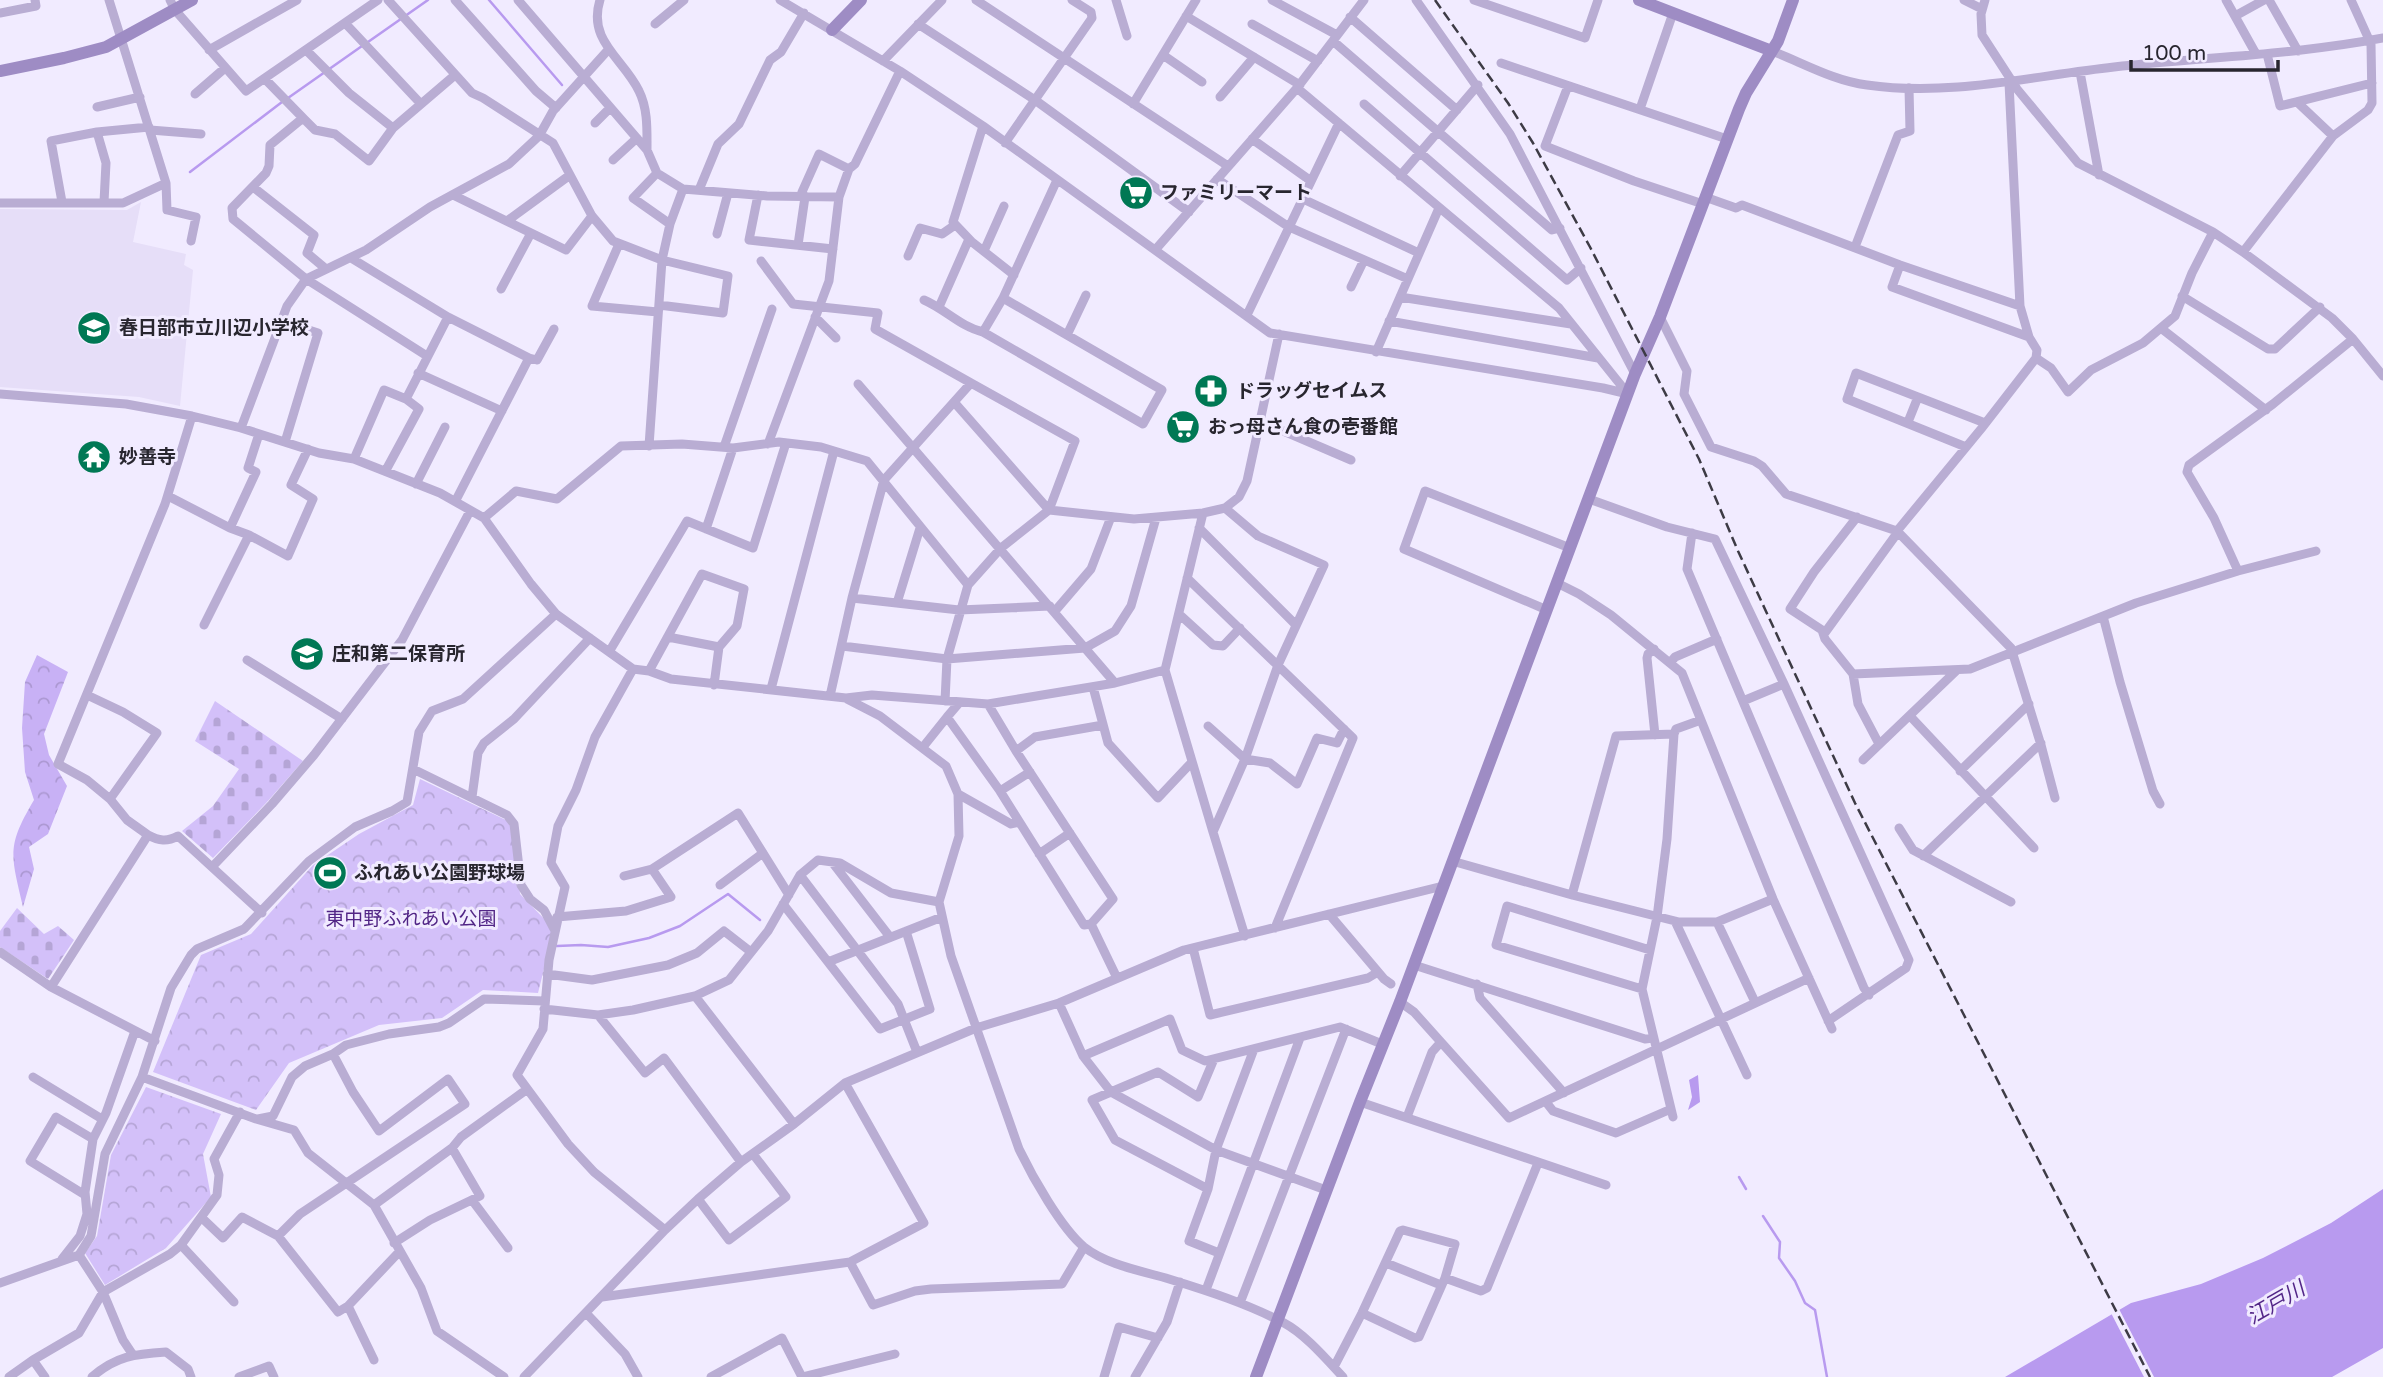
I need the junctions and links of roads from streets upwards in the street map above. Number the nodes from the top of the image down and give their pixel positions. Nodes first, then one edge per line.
1 (35, 0) edge
2 (109, 0) edge
3 (192, 0) edge
4 (297, 0) edge
5 (379, 0) edge
6 (388, 0) edge
7 (455, 0) edge
8 (518, 0) edge
9 (600, 0) edge
10 (684, 0) edge
11 (780, 0) edge
12 (861, 0) edge
13 (942, 0) edge
14 (976, 0) edge
15 (1072, 0) edge
16 (1116, 0) edge
17 (1196, 0) edge
18 (1272, 0) edge
19 (1364, 0) edge
20 (1416, 0) edge
21 (1474, 0) edge
22 (1598, 0) edge
23 (1642, 0) edge
24 (1793, 0) edge
25 (1964, 0) edge
26 (2226, 0) edge
27 (2264, 0) edge
28 (2269, 0) edge
29 (2351, 0) edge
30 (1983, 4) edge
31 (173, 5) edge
32 (0, 13) edge
33 (804, 13) junction
34 (1673, 13) junction
35 (1186, 16) junction
36 (1350, 16) junction
37 (2235, 16) junction
38 (345, 23) junction
39 (1252, 23) dead end
40 (655, 24) dead end
41 (918, 24) junction
42 (832, 30) junction
43 (1127, 36) dead end
44 (1335, 38) junction
45 (2383, 38) edge
46 (122, 40) junction
47 (2371, 40) junction
48 (209, 50) junction
49 (306, 50) junction
50 (608, 50) junction
51 (1772, 51) junction
52 (2298, 51) junction
53 (2256, 54) junction
54 (2267, 54) junction
55 (1163, 55) junction
56 (1254, 57) junction
57 (1064, 58) junction
58 (883, 61) junction
59 (1318, 61) junction
60 (1501, 62) dead end
61 (225, 68) junction
62 (0, 71) edge
63 (900, 71) junction
64 (2080, 72) junction
65 (455, 75) junction
66 (584, 76) junction
67 (265, 79) junction
68 (1202, 82) dead end
69 (2011, 83) junction
70 (2372, 83) junction
71 (1478, 85) junction
72 (1568, 86) junction
73 (1298, 87) junction
74 (1909, 88) junction
75 (195, 94) dead end
76 (139, 97) junction
77 (1220, 97) dead end
78 (1035, 100) junction
79 (2297, 102) junction
80 (421, 104) junction
81 (1133, 104) junction
82 (1364, 104) dead end
83 (97, 107) dead end
84 (556, 108) junction
85 (610, 108) junction
86 (1640, 109) junction
87 (1457, 110) junction
88 (303, 118) junction
89 (595, 122) dead end
90 (1339, 123) junction
91 (983, 126) junction
92 (149, 128) junction
93 (393, 128) junction
94 (1438, 131) junction
95 (97, 132) junction
96 (201, 134) dead end
97 (539, 136) junction
98 (2333, 136) junction
99 (637, 138) junction
100 (1252, 139) junction
101 (1727, 139) junction
102 (1006, 143) junction
103 (647, 150) junction
104 (1421, 152) junction
105 (612, 160) dead end
106 (1228, 166) junction
107 (849, 169) junction
108 (657, 173) junction
109 (570, 175) junction
110 (2099, 175) junction
111 (1400, 176) junction
112 (1217, 179) junction
113 (1057, 180) junction
114 (1311, 181) junction
115 (166, 183) junction
116 (253, 187) junction
117 (683, 189) junction
118 (698, 190) junction
119 (728, 192) junction
120 (453, 195) junction
121 (758, 195) junction
122 (806, 197) junction
123 (839, 197) junction
124 (1303, 199) junction
125 (1704, 200) junction
126 (62, 202) junction
127 (104, 202) junction
128 (0, 203) edge
129 (1004, 206) dead end
130 (1439, 208) junction
131 (1189, 212) junction
132 (592, 216) junction
133 (507, 221) junction
134 (670, 224) junction
135 (955, 225) junction
136 (1289, 227) junction
137 (1560, 228) junction
138 (2213, 232) junction
139 (531, 233) junction
140 (717, 234) dead end
141 (969, 239) junction
142 (191, 241) dead end
143 (619, 244) junction
144 (799, 245) junction
145 (1855, 247) junction
146 (833, 249) junction
147 (1156, 249) junction
148 (984, 251) junction
149 (2243, 251) junction
150 (1419, 254) junction
151 (908, 256) dead end
152 (351, 258) junction
153 (662, 260) junction
154 (1364, 260) junction
155 (761, 261) dead end
156 (1900, 265) junction
157 (1581, 268) junction
158 (326, 269) junction
159 (1014, 275) junction
160 (306, 279) junction
161 (1408, 279) junction
162 (1351, 288) dead end
163 (500, 289) dead end
164 (1086, 295) dead end
165 (2182, 296) junction
166 (1400, 297) junction
167 (1003, 298) junction
168 (924, 300) dead end
169 (820, 305) junction
170 (2020, 306) junction
171 (939, 307) junction
172 (2320, 307) junction
173 (658, 309) junction
174 (772, 309) dead end
175 (1247, 315) junction
176 (448, 317) junction
177 (815, 317) junction
178 (1660, 317) junction
179 (281, 321) junction
180 (1390, 321) junction
181 (1572, 324) junction
182 (554, 329) dead end
183 (2162, 329) junction
184 (983, 332) junction
185 (1279, 334) junction
186 (1067, 335) junction
187 (2029, 337) junction
188 (836, 338) dead end
189 (2353, 339) junction
190 (1376, 352) junction
191 (427, 356) junction
192 (529, 358) junction
193 (1598, 358) junction
194 (2036, 358) junction
195 (418, 373) junction
196 (1635, 374) junction
197 (2383, 376) edge
198 (971, 383) junction
199 (858, 384) dead end
200 (0, 394) edge
201 (1628, 394) junction
202 (1918, 397) junction
203 (406, 399) junction
204 (954, 402) junction
205 (2266, 410) junction
206 (502, 411) junction
207 (192, 416) junction
208 (1260, 421) junction
209 (1908, 422) junction
210 (1985, 423) junction
211 (445, 427) dead end
212 (241, 428) junction
213 (259, 434) junction
214 (285, 442) junction
215 (786, 443) junction
216 (768, 444) junction
217 (649, 446) junction
218 (1966, 447) junction
219 (729, 448) junction
220 (913, 448) junction
221 (308, 450) junction
222 (834, 451) junction
223 (354, 459) junction
224 (1351, 460) dead end
225 (386, 470) junction
226 (884, 480) junction
227 (416, 484) junction
228 (168, 496) junction
229 (1589, 499) junction
230 (456, 500) junction
231 (1225, 508) junction
232 (1049, 510) junction
233 (470, 511) junction
234 (1203, 513) junction
235 (1857, 516) junction
236 (1111, 517) junction
237 (484, 518) junction
238 (1156, 518) junction
239 (230, 528) junction
240 (920, 528) junction
241 (1199, 528) junction
242 (706, 529) junction
243 (1898, 532) junction
244 (1692, 533) junction
245 (249, 535) junction
246 (1001, 548) junction
247 (1570, 548) junction
248 (2316, 551) dead end
249 (2238, 571) junction
250 (1187, 578) junction
251 (1557, 583) junction
252 (968, 585) junction
253 (852, 598) junction
254 (897, 603) junction
255 (1053, 609) junction
256 (959, 610) junction
257 (1547, 610) junction
258 (556, 614) junction
259 (1179, 614) junction
260 (2104, 616) junction
261 (204, 625) dead end
262 (1296, 625) junction
263 (1240, 628) junction
264 (1824, 634) junction
265 (668, 637) junction
266 (590, 638) junction
267 (1717, 639) junction
268 (842, 646) junction
269 (719, 647) junction
270 (1085, 648) junction
271 (1654, 649) junction
272 (609, 652) junction
273 (2013, 654) junction
274 (947, 659) junction
275 (247, 660) dead end
276 (1670, 663) junction
277 (1278, 665) junction
278 (632, 668) junction
279 (1165, 670) junction
280 (649, 671) junction
281 (1956, 671) junction
282 (1853, 674) junction
283 (1115, 683) junction
284 (1784, 684) junction
285 (714, 685) junction
286 (1093, 687) junction
287 (771, 688) junction
288 (87, 695) junction
289 (830, 696) junction
290 (846, 698) junction
291 (945, 701) junction
292 (1743, 701) junction
293 (959, 703) junction
294 (989, 704) junction
295 (2029, 704) junction
296 (1910, 716) junction
297 (947, 717) junction
298 (342, 719) junction
299 (1701, 720) junction
300 (1103, 725) junction
301 (1208, 726) dead end
302 (1344, 729) junction
303 (1674, 734) junction
304 (1655, 735) junction
305 (2041, 743) junction
306 (1879, 744) junction
307 (923, 747) junction
308 (1016, 751) junction
309 (1245, 759) junction
310 (1863, 760) dead end
311 (1192, 762) junction
312 (413, 769) junction
313 (1960, 771) junction
314 (1030, 772) junction
315 (1000, 791) junction
316 (958, 794) junction
317 (1986, 796) junction
318 (471, 797) junction
319 (2055, 798) dead end
320 (110, 799) junction
321 (2160, 804) dead end
322 (1019, 822) junction
323 (1899, 828) dead end
324 (1213, 832) junction
325 (1070, 833) junction
326 (148, 835) junction
327 (2034, 848) dead end
328 (763, 853) junction
329 (1039, 854) junction
330 (1923, 856) junction
331 (1452, 861) junction
332 (832, 862) junction
333 (213, 866) junction
334 (652, 869) junction
335 (800, 875) junction
336 (624, 876) dead end
337 (720, 885) dead end
338 (1443, 886) junction
339 (789, 895) junction
340 (1572, 895) junction
341 (1773, 899) junction
342 (939, 902) junction
343 (2011, 902) dead end
344 (783, 904) junction
345 (262, 913) junction
346 (1329, 914) junction
347 (557, 917) junction
348 (942, 917) junction
349 (1657, 917) junction
350 (1675, 921) junction
351 (1717, 922) junction
352 (1091, 924) junction
353 (1275, 928) junction
354 (554, 929) junction
355 (906, 930) junction
356 (1245, 936) junction
357 (890, 937) junction
358 (1193, 948) junction
359 (858, 950) junction
360 (1650, 950) junction
361 (0, 951) edge
362 (751, 952) junction
363 (828, 962) junction
364 (1414, 965) junction
365 (1378, 972) junction
366 (547, 974) junction
367 (1117, 978) junction
368 (1809, 978) junction
369 (1391, 984) dead end
370 (1477, 984) junction
371 (51, 987) junction
372 (1642, 989) junction
373 (1869, 995) junction
374 (695, 996) junction
375 (1400, 1002) junction
376 (1755, 1002) junction
377 (1059, 1003) junction
378 (544, 1005) junction
379 (598, 1015) junction
380 (1721, 1018) junction
381 (905, 1019) junction
382 (976, 1028) junction
383 (1346, 1029) junction
384 (135, 1031) junction
385 (1300, 1038) junction
386 (1653, 1038) junction
387 (155, 1041) junction
388 (1441, 1042) junction
389 (1382, 1044) junction
390 (1254, 1049) junction
391 (1656, 1049) junction
392 (918, 1052) junction
393 (332, 1054) junction
394 (1083, 1056) junction
395 (1214, 1059) junction
396 (1747, 1075) dead end
397 (33, 1077) dead end
398 (142, 1077) junction
399 (845, 1083) junction
400 (526, 1090) junction
401 (1111, 1092) junction
402 (1564, 1093) junction
403 (1360, 1102) junction
404 (1546, 1102) junction
405 (240, 1112) junction
406 (1407, 1117) junction
407 (102, 1119) junction
408 (256, 1119) junction
409 (794, 1124) junction
410 (93, 1139) junction
411 (452, 1148) junction
412 (1216, 1150) junction
413 (753, 1154) junction
414 (741, 1162) junction
415 (1252, 1163) junction
416 (1538, 1163) junction
417 (1289, 1177) junction
418 (347, 1184) junction
419 (1606, 1185) dead end
420 (1208, 1189) junction
421 (1326, 1190) junction
422 (85, 1195) junction
423 (698, 1199) junction
424 (472, 1200) junction
425 (374, 1205) junction
426 (202, 1218) junction
427 (665, 1230) junction
428 (278, 1236) junction
429 (181, 1245) junction
430 (396, 1247) junction
431 (1084, 1247) junction
432 (508, 1248) dead end
433 (1219, 1253) junction
434 (79, 1255) junction
435 (61, 1260) junction
436 (850, 1262) junction
437 (1386, 1263) junction
438 (1181, 1282) junction
439 (1443, 1282) junction
440 (0, 1283) edge
441 (1206, 1290) junction
442 (103, 1292) junction
443 (602, 1297) junction
444 (234, 1302) dead end
445 (1240, 1303) junction
446 (348, 1307) junction
447 (586, 1312) junction
448 (1362, 1313) junction
449 (1278, 1321) junction
450 (1158, 1338) junction
451 (134, 1354) junction
452 (895, 1354) dead end
453 (33, 1360) junction
454 (374, 1360) dead end
455 (1334, 1367) junction
456 (9, 1377) edge
457 (45, 1377) edge
458 (92, 1377) edge
459 (191, 1377) edge
460 (239, 1377) edge
461 (274, 1377) edge
462 (504, 1377) edge
463 (524, 1377) edge
464 (638, 1377) edge
465 (711, 1377) edge
466 (1104, 1377) edge
467 (1135, 1377) edge
468 (1256, 1377) edge
469 (1343, 1377) edge

1 - 32 street
2 - 46 street
3 - 31 street
4 - 48 street
5 - 38 street
6 - 65 street
7 - 84 street
8 - 66 street
9 - 50 street
10 - 40 street
11 - 33 street
12 - 42 street
13 - 41 street
14 - 57 street
15 - 57 street
16 - 43 street
17 - 35 street
18 - 44 street
19 - 36 street
20 - 71 street
21 - 22 street
23 - 34 street
24 - 51 street
25 - 30 street
26 - 37 street
27 - 37 street
28 - 52 street
29 - 47 street
30 - 69 street
31 - 46 street
31 - 48 street
33 - 42 street
33 - 118 street
34 - 51 street
34 - 86 street
35 - 55 street
35 - 56 street
36 - 44 street
36 - 87 street
37 - 53 street
38 - 49 street
38 - 80 street
39 - 59 street
41 - 58 street
41 - 78 street
42 - 58 street
44 - 59 street
44 - 94 street
45 - 47 street
46 - 62 street
46 - 76 street
47 - 52 street
47 - 70 street
48 - 61 street
49 - 67 street
49 - 93 street
50 - 66 street
50 - 103 street
51 - 74 street
51 - 101 street
52 - 54 street
53 - 54 street
53 - 64 street
54 - 79 street
55 - 68 street
55 - 81 street
56 - 73 street
56 - 77 street
57 - 78 street
57 - 81 street
58 - 63 street
59 - 73 street
60 - 72 street
61 - 67 street
61 - 75 street
63 - 91 street
63 - 107 street
64 - 69 street
64 - 110 street
65 - 80 street
65 - 97 street
66 - 84 street
66 - 85 street
67 - 88 street
69 - 74 street
69 - 110 street
69 - 170 street
70 - 79 street
70 - 98 street
71 - 87 street
71 - 137 street
72 - 86 street
72 - 125 street
73 - 90 street
73 - 100 street
74 - 145 street
76 - 83 street
76 - 92 street
78 - 102 street
78 - 131 street
79 - 98 street
80 - 93 street
81 - 106 street
82 - 104 street
84 - 97 street
85 - 89 street
85 - 99 street
86 - 101 street
87 - 94 street
88 - 93 street
88 - 116 street
90 - 111 street
90 - 114 street
91 - 102 street
91 - 135 street
92 - 95 street
92 - 96 street
92 - 115 street
94 - 104 street
94 - 137 street
95 - 126 street
95 - 127 street
97 - 109 street
97 - 120 street
98 - 149 street
99 - 103 street
99 - 105 street
100 - 106 street
100 - 114 street
101 - 125 street
102 - 113 street
103 - 108 street
104 - 111 street
104 - 157 street
106 - 112 street
107 - 122 street
107 - 123 street
108 - 117 street
108 - 134 street
109 - 132 street
109 - 133 street
110 - 138 street
111 - 130 street
112 - 131 street
112 - 136 street
113 - 147 street
113 - 159 street
114 - 124 street
115 - 127 street
115 - 142 street
116 - 158 street
116 - 160 street
117 - 118 street
117 - 134 street
118 - 119 street
119 - 121 street
119 - 140 street
120 - 133 street
120 - 152 street
121 - 122 street
121 - 144 street
122 - 123 street
122 - 144 street
123 - 146 street
124 - 136 street
124 - 150 street
125 - 145 street
125 - 178 street
126 - 127 street
126 - 128 street
129 - 148 street
130 - 150 street
130 - 181 street
131 - 147 street
132 - 139 street
132 - 143 street
133 - 139 street
134 - 153 street
135 - 141 street
135 - 151 street
136 - 154 street
136 - 175 street
137 - 157 street
138 - 149 street
138 - 165 street
139 - 163 street
141 - 148 street
141 - 171 street
143 - 153 street
143 - 173 street
144 - 146 street
145 - 156 street
146 - 169 street
147 - 175 street
148 - 159 street
149 - 172 street
150 - 161 street
152 - 158 street
152 - 176 street
153 - 173 street
153 - 173 street
154 - 161 street
154 - 162 street
155 - 169 street
156 - 170 street
156 - 187 street
157 - 196 street
158 - 160 street
159 - 167 street
160 - 179 street
160 - 191 street
161 - 166 street
164 - 186 street
165 - 172 street
165 - 183 street
166 - 180 street
166 - 181 street
167 - 184 street
167 - 186 street
168 - 171 street
169 - 177 street
169 - 198 street
170 - 187 street
171 - 184 street
172 - 189 street
173 - 217 street
174 - 219 street
175 - 185 street
176 - 191 street
176 - 192 street
177 - 188 street
177 - 216 street
178 - 196 street
178 - 235 street
179 - 212 street
179 - 214 street
180 - 190 street
180 - 193 street
181 - 193 street
182 - 192 street
183 - 194 street
183 - 205 street
184 - 186 street
185 - 190 street
185 - 208 street
187 - 194 street
189 - 197 street
189 - 205 street
190 - 201 street
191 - 195 street
192 - 206 street
193 - 201 street
194 - 210 street
195 - 203 street
195 - 206 street
196 - 201 street
198 - 204 street
198 - 232 street
199 - 220 street
200 - 207 street
201 - 229 street
202 - 209 street
202 - 209 street
202 - 210 street
203 - 223 street
203 - 225 street
204 - 220 street
204 - 232 street
205 - 249 street
206 - 230 street
207 - 212 street
207 - 228 street
208 - 224 street
208 - 231 street
209 - 218 street
210 - 218 street
211 - 227 street
212 - 213 street
213 - 214 street
213 - 239 street
214 - 221 street
215 - 216 street
215 - 222 street
215 - 242 street
216 - 219 street
217 - 219 street
217 - 237 street
218 - 243 street
219 - 242 street
220 - 226 street
220 - 246 street
221 - 223 street
221 - 245 street
222 - 226 street
222 - 287 street
223 - 225 street
225 - 227 street
226 - 240 street
226 - 253 street
227 - 230 street
228 - 239 street
228 - 288 street
229 - 244 street
229 - 247 street
230 - 233 street
231 - 234 street
231 - 262 street
232 - 236 street
232 - 246 street
233 - 237 street
233 - 298 street
234 - 238 street
234 - 241 street
235 - 243 street
235 - 264 street
236 - 238 street
236 - 255 street
237 - 258 street
238 - 270 street
239 - 245 street
240 - 252 street
240 - 254 street
241 - 250 street
241 - 262 street
242 - 272 street
243 - 264 street
243 - 273 street
244 - 267 street
244 - 284 street
245 - 261 street
246 - 252 street
246 - 255 street
247 - 251 street
247 - 257 street
248 - 249 street
249 - 260 street
250 - 259 street
250 - 263 street
251 - 257 street
251 - 271 street
252 - 256 street
253 - 254 street
253 - 268 street
254 - 256 street
255 - 256 street
255 - 270 street
256 - 274 street
257 - 331 street
258 - 266 street
258 - 312 street
259 - 263 street
259 - 279 street
260 - 273 street
260 - 321 street
262 - 277 street
263 - 277 street
264 - 282 street
265 - 269 street
265 - 269 street
265 - 280 street
266 - 272 street
266 - 318 street
267 - 276 street
267 - 292 street
268 - 274 street
268 - 289 street
269 - 285 street
270 - 274 street
270 - 283 street
271 - 276 street
271 - 304 street
272 - 278 street
273 - 281 street
273 - 295 street
274 - 291 street
275 - 298 street
276 - 299 street
277 - 302 street
277 - 309 street
278 - 280 street
278 - 347 street
279 - 283 street
279 - 311 street
280 - 285 street
281 - 282 street
281 - 296 street
282 - 306 street
283 - 286 street
284 - 292 street
284 - 373 street
285 - 287 street
286 - 294 street
286 - 300 street
287 - 289 street
288 - 320 street
288 - 320 street
289 - 290 street
290 - 291 street
290 - 307 street
291 - 293 street
292 - 373 street
293 - 294 street
293 - 297 street
294 - 308 street
295 - 305 street
295 - 313 street
296 - 306 street
296 - 313 street
297 - 307 street
297 - 315 street
298 - 333 street
299 - 303 street
299 - 341 street
300 - 308 street
300 - 311 street
301 - 309 street
302 - 309 street
302 - 353 street
303 - 304 street
303 - 349 street
304 - 340 street
305 - 317 street
305 - 319 street
306 - 310 street
307 - 316 street
308 - 314 street
309 - 324 street
311 - 324 street
312 - 318 street
312 - 345 street
313 - 317 street
314 - 315 street
314 - 325 street
315 - 322 street
316 - 322 street
316 - 342 street
317 - 327 street
317 - 330 street
318 - 354 street
320 - 326 street
322 - 329 street
323 - 330 street
324 - 356 street
325 - 329 street
325 - 352 street
326 - 333 street
326 - 371 street
328 - 334 street
328 - 337 street
328 - 339 street
329 - 352 street
330 - 343 street
331 - 338 street
331 - 340 street
332 - 335 street
332 - 342 street
332 - 357 street
333 - 345 street
334 - 336 street
334 - 347 street
335 - 339 street
335 - 359 street
338 - 346 street
338 - 364 street
339 - 344 street
340 - 349 street
341 - 351 street
341 - 368 street
342 - 348 street
344 - 362 street
344 - 363 street
345 - 387 street
346 - 353 street
346 - 365 street
347 - 354 street
348 - 355 street
348 - 382 street
349 - 350 street
349 - 360 street
350 - 351 street
350 - 380 street
351 - 376 street
352 - 367 street
353 - 356 street
354 - 366 street
355 - 357 street
355 - 381 street
356 - 358 street
357 - 359 street
358 - 365 street
358 - 367 street
359 - 363 street
359 - 381 street
360 - 372 street
360 - 372 street
361 - 371 street
362 - 366 street
362 - 374 street
363 - 381 street
364 - 370 street
364 - 375 street
365 - 369 street
366 - 378 street
367 - 377 street
368 - 373 street
368 - 376 street
370 - 386 street
370 - 402 street
371 - 384 street
372 - 386 street
374 - 379 street
374 - 409 street
375 - 388 street
375 - 389 street
376 - 380 street
377 - 382 street
377 - 394 street
378 - 379 street
378 - 393 street
378 - 400 street
379 - 414 street
380 - 391 street
380 - 396 street
381 - 392 street
382 - 392 street
382 - 431 street
383 - 385 street
383 - 389 street
383 - 417 street
384 - 387 street
384 - 407 street
385 - 390 street
385 - 415 street
386 - 391 street
387 - 398 street
388 - 404 street
388 - 406 street
389 - 403 street
390 - 395 street
390 - 412 street
391 - 402 street
391 - 404 street
392 - 399 street
393 - 408 street
393 - 418 street
394 - 395 street
394 - 401 street
395 - 401 street
397 - 407 street
398 - 405 street
398 - 434 street
399 - 409 street
399 - 436 street
400 - 411 street
400 - 427 street
401 - 412 street
401 - 420 street
402 - 404 street
403 - 406 street
403 - 421 street
405 - 408 street
405 - 426 street
406 - 416 street
407 - 410 street
408 - 418 street
409 - 413 street
410 - 422 street
410 - 422 street
411 - 424 street
411 - 425 street
412 - 415 street
412 - 420 street
413 - 414 street
413 - 423 street
414 - 423 street
415 - 417 street
415 - 433 street
416 - 419 street
416 - 439 street
417 - 421 street
417 - 445 street
418 - 425 street
418 - 428 street
420 - 433 street
421 - 449 street
422 - 435 street
423 - 427 street
424 - 430 street
424 - 432 street
425 - 430 street
426 - 428 street
426 - 429 street
427 - 443 street
428 - 446 street
429 - 442 street
429 - 444 street
430 - 446 street
430 - 462 street
431 - 436 street
431 - 438 street
433 - 441 street
434 - 435 street
434 - 442 street
435 - 440 street
436 - 443 street
437 - 439 street
437 - 439 street
437 - 448 street
438 - 441 street
438 - 450 street
439 - 448 street
441 - 445 street
442 - 451 street
442 - 453 street
443 - 447 street
445 - 449 street
446 - 454 street
447 - 463 street
447 - 464 street
448 - 455 street
449 - 455 street
449 - 468 street
450 - 466 street
450 - 467 street
451 - 458 street
451 - 459 street
452 - 465 street
453 - 456 street
453 - 457 street
455 - 469 street
460 - 461 street

